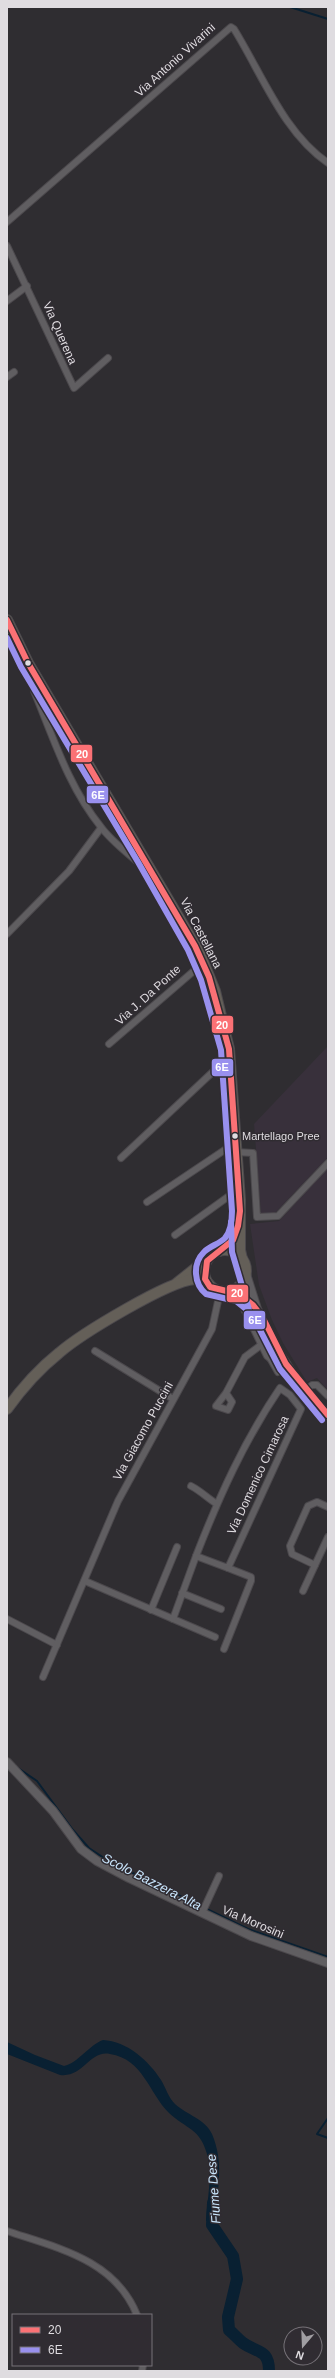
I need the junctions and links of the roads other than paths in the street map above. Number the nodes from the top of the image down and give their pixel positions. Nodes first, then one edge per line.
1 (328, 163) edge
2 (7, 222) edge
3 (7, 246) edge
4 (27, 286) junction
5 (7, 301) edge
6 (108, 358) dead end
7 (14, 372) dead end
8 (7, 377) edge
9 (7, 620) edge
10 (34, 691) dead end
11 (56, 710) junction
12 (45, 717) junction
13 (101, 828) junction
14 (150, 866) junction
15 (7, 934) edge
16 (204, 963) junction
17 (109, 1044) dead end
18 (230, 1062) junction
19 (236, 1149) junction
20 (121, 1158) dead end
21 (328, 1163) edge
22 (240, 1194) junction
23 (147, 1202) dead end
24 (239, 1225) junction
25 (175, 1235) dead end
26 (219, 1251) junction
27 (208, 1259) junction
28 (242, 1259) junction
29 (246, 1274) junction
30 (176, 1284) junction
31 (209, 1285) junction
32 (220, 1292) junction
33 (231, 1292) junction
34 (243, 1307) dead end
35 (257, 1309) junction
36 (261, 1345) junction
37 (95, 1350) dead end
38 (280, 1354) junction
39 (270, 1358) junction
40 (278, 1372) dead end
41 (304, 1388) junction
42 (226, 1393) dead end
43 (290, 1395) junction
44 (328, 1396) edge
45 (173, 1399) junction
46 (7, 1409) edge
47 (328, 1415) edge
48 (191, 1486) dead end
49 (217, 1504) junction
50 (328, 1507) edge
51 (328, 1537) edge
52 (177, 1547) dead end
53 (196, 1556) junction
54 (315, 1565) junction
55 (228, 1568) junction
56 (85, 1581) junction
57 (303, 1591) dead end
58 (182, 1593) junction
59 (221, 1609) dead end
60 (151, 1610) junction
61 (7, 1619) edge
62 (173, 1619) junction
63 (215, 1637) dead end
64 (57, 1645) junction
65 (224, 1649) dead end
66 (43, 1677) dead end
67 (7, 1762) edge
68 (219, 1876) dead end
69 (202, 1913) junction
70 (328, 1963) edge
71 (7, 2231) edge
72 (136, 2314) edge

1 - 2 street, Via Antonio Vivarini
3 - 4 street, Via Querena
4 - 5 street
4 - 6 street, Via Querena
7 - 8 street
9 - 11 main road, Via Castellana
10 - 12 street
11 - 12 street
11 - 14 main road, Via Castellana
12 - 13 street
13 - 14 street
13 - 15 street
14 - 16 main road, Via Castellana
16 - 17 street, Via J. Da Ponte
16 - 18 main road, Via Castellana
18 - 19 main road, Via Castellana
18 - 20 street
19 - 21 street
19 - 22 main road, Via Castellana
19 - 23 street
22 - 24 main road, Via Castellana
22 - 25 street
24 - 26 main road, Via Castellana
24 - 28 main road, Via Castellana
26 - 27 main road
26 - 28 main road
27 - 30 main road
27 - 31 main road
28 - 29 main road
29 - 33 main road
29 - 35 street
30 - 31 main road
30 - 46 main road
31 - 32 main road
32 - 33 main road
32 - 45 street, Via Giacomo Puccini
33 - 35 street
34 - 36 street
35 - 38 street
36 - 39 street
36 - 42 street
37 - 45 street
38 - 39 street
38 - 41 street
39 - 40 street
41 - 43 street
41 - 44 street
41 - 47 street
43 - 49 street, Via Domenico Cimarosa
43 - 55 street, Via Domenico Cimarosa
45 - 56 street, Via Giacomo Puccini
48 - 49 street
49 - 53 street, Via Domenico Cimarosa
50 - 54 street
51 - 54 street
52 - 60 street
53 - 55 street
53 - 58 street
54 - 57 street
55 - 65 street
56 - 60 street
56 - 64 street, Via Giacomo Puccini
58 - 59 street
58 - 62 street
60 - 62 street
61 - 64 street
62 - 63 street
64 - 66 street, Via Giacomo Puccini
67 - 69 street, Via Morosini
68 - 69 street
69 - 70 street, Via Morosini
71 - 72 street

